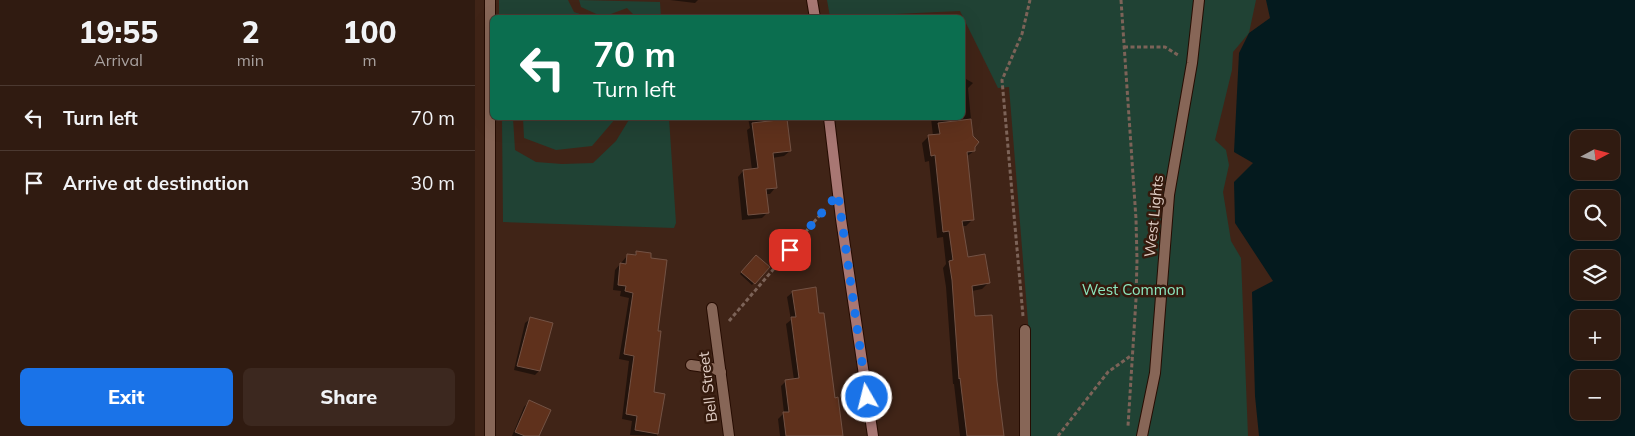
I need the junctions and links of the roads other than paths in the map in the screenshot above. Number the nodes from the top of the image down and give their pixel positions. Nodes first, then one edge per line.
1 (490, 0) edge
2 (812, 0) edge
3 (1199, 0) edge
4 (814, 15) edge
5 (829, 120) edge
6 (713, 308) dead end
7 (1025, 330) road end
8 (691, 364) dead end
9 (721, 372) junction
10 (490, 436) edge
11 (729, 436) edge
12 (873, 436) edge
13 (1025, 436) edge
14 (1143, 436) edge

1 - 10 street
2 - 4 main road
3 - 14 street, West Lights
5 - 12 main road
6 - 9 street, Bell Street
7 - 13 street
8 - 9 street
9 - 11 street, Bell Street

